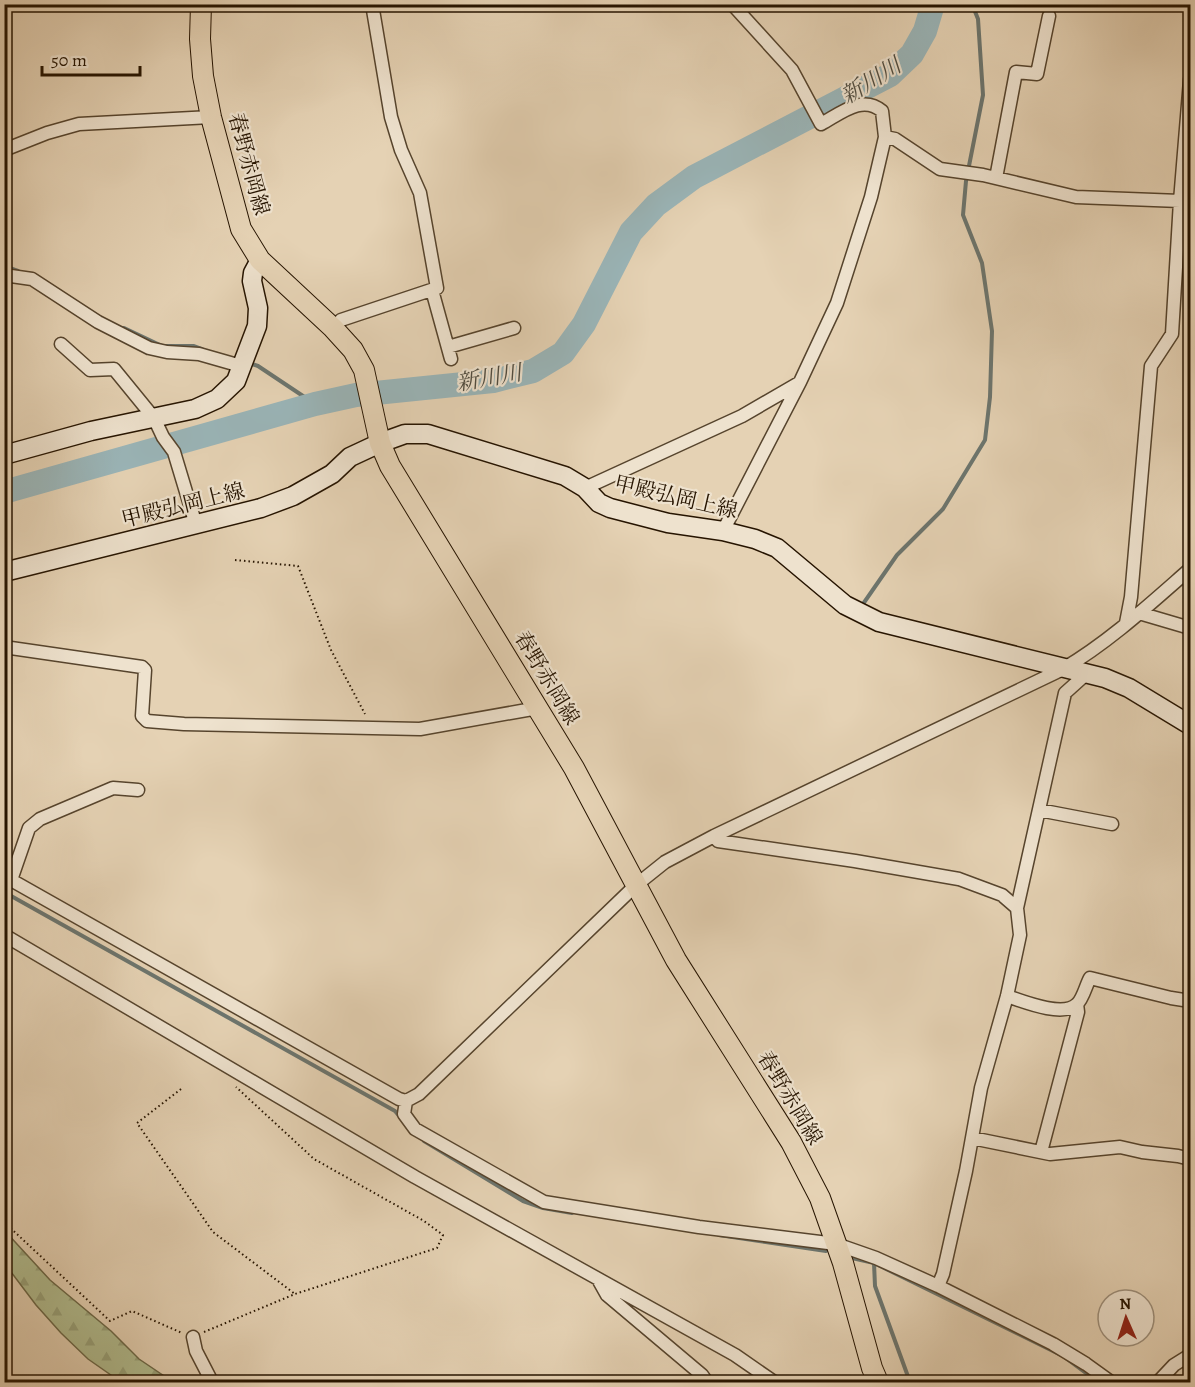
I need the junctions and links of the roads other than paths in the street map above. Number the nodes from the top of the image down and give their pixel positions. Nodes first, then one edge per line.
1 (201, 4) edge
2 (372, 4) edge
3 (732, 4) edge
4 (1049, 16) dead end
5 (1191, 80) edge
6 (1190, 103) edge
7 (211, 117) junction
8 (885, 137) junction
9 (4, 150) edge
10 (996, 178) junction
11 (1180, 201) junction
12 (260, 260) junction
13 (4, 275) edge
14 (432, 290) junction
15 (333, 328) junction
16 (514, 328) dead end
17 (60, 344) dead end
18 (243, 361) junction
19 (800, 382) junction
20 (154, 418) junction
21 (380, 443) junction
22 (4, 455) edge
23 (585, 488) junction
24 (196, 525) junction
25 (723, 531) junction
26 (1191, 568) edge
27 (4, 572) edge
28 (1139, 613) junction
29 (1126, 623) junction
30 (1191, 628) edge
31 (4, 647) edge
32 (1063, 669) junction
33 (1085, 675) junction
34 (538, 708) junction
35 (1191, 725) edge
36 (138, 790) dead end
37 (1039, 810) junction
38 (1112, 824) dead end
39 (714, 836) junction
40 (8, 878) edge
41 (635, 886) junction
42 (1017, 908) junction
43 (4, 935) edge
44 (1006, 996) junction
45 (1191, 1001) edge
46 (1077, 1004) junction
47 (406, 1101) junction
48 (972, 1138) junction
49 (1041, 1152) junction
50 (1191, 1159) edge
51 (836, 1244) junction
52 (597, 1278) junction
53 (938, 1286) junction
54 (193, 1337) road end
55 (1191, 1355) edge
56 (212, 1383) edge
57 (707, 1383) edge
58 (774, 1383) edge
59 (878, 1383) edge
60 (1111, 1383) edge
61 (1158, 1383) edge

1 - 7 main road, 春野赤岡線
2 - 14 street
3 - 8 street
4 - 10 street
5 - 6 street
6 - 11 street
7 - 9 street
7 - 12 main road, 春野赤岡線
8 - 10 street
8 - 19 street
10 - 11 street
11 - 29 street
12 - 15 main road, 春野赤岡線
12 - 18 main road
13 - 18 street
14 - 15 street
14 - 16 street
15 - 21 main road, 春野赤岡線
17 - 20 street
18 - 20 main road
19 - 23 street
19 - 25 street
20 - 22 main road
20 - 24 street
21 - 23 main road, 甲殿弘岡上線
21 - 24 main road, 甲殿弘岡上線
21 - 34 main road, 春野赤岡線
23 - 25 main road, 甲殿弘岡上線
24 - 27 main road, 甲殿弘岡上線
25 - 32 main road, 甲殿弘岡上線
26 - 28 street
28 - 29 street
28 - 30 street
29 - 32 street
31 - 34 street
32 - 33 main road, 甲殿弘岡上線
32 - 39 street
33 - 35 main road, 甲殿弘岡上線
33 - 37 street
34 - 41 main road, 春野赤岡線
36 - 40 street
37 - 38 street
37 - 42 street
39 - 41 street
39 - 42 street
40 - 47 street
41 - 47 street
41 - 51 main road, 春野赤岡線
42 - 44 street
43 - 52 street
44 - 46 street
44 - 48 street
45 - 46 street
46 - 49 street
47 - 51 street
48 - 49 street
48 - 53 street
49 - 50 street
51 - 53 street
51 - 59 main road, 春野赤岡線
52 - 57 street
52 - 58 street
53 - 60 street
54 - 56 street
55 - 61 street

